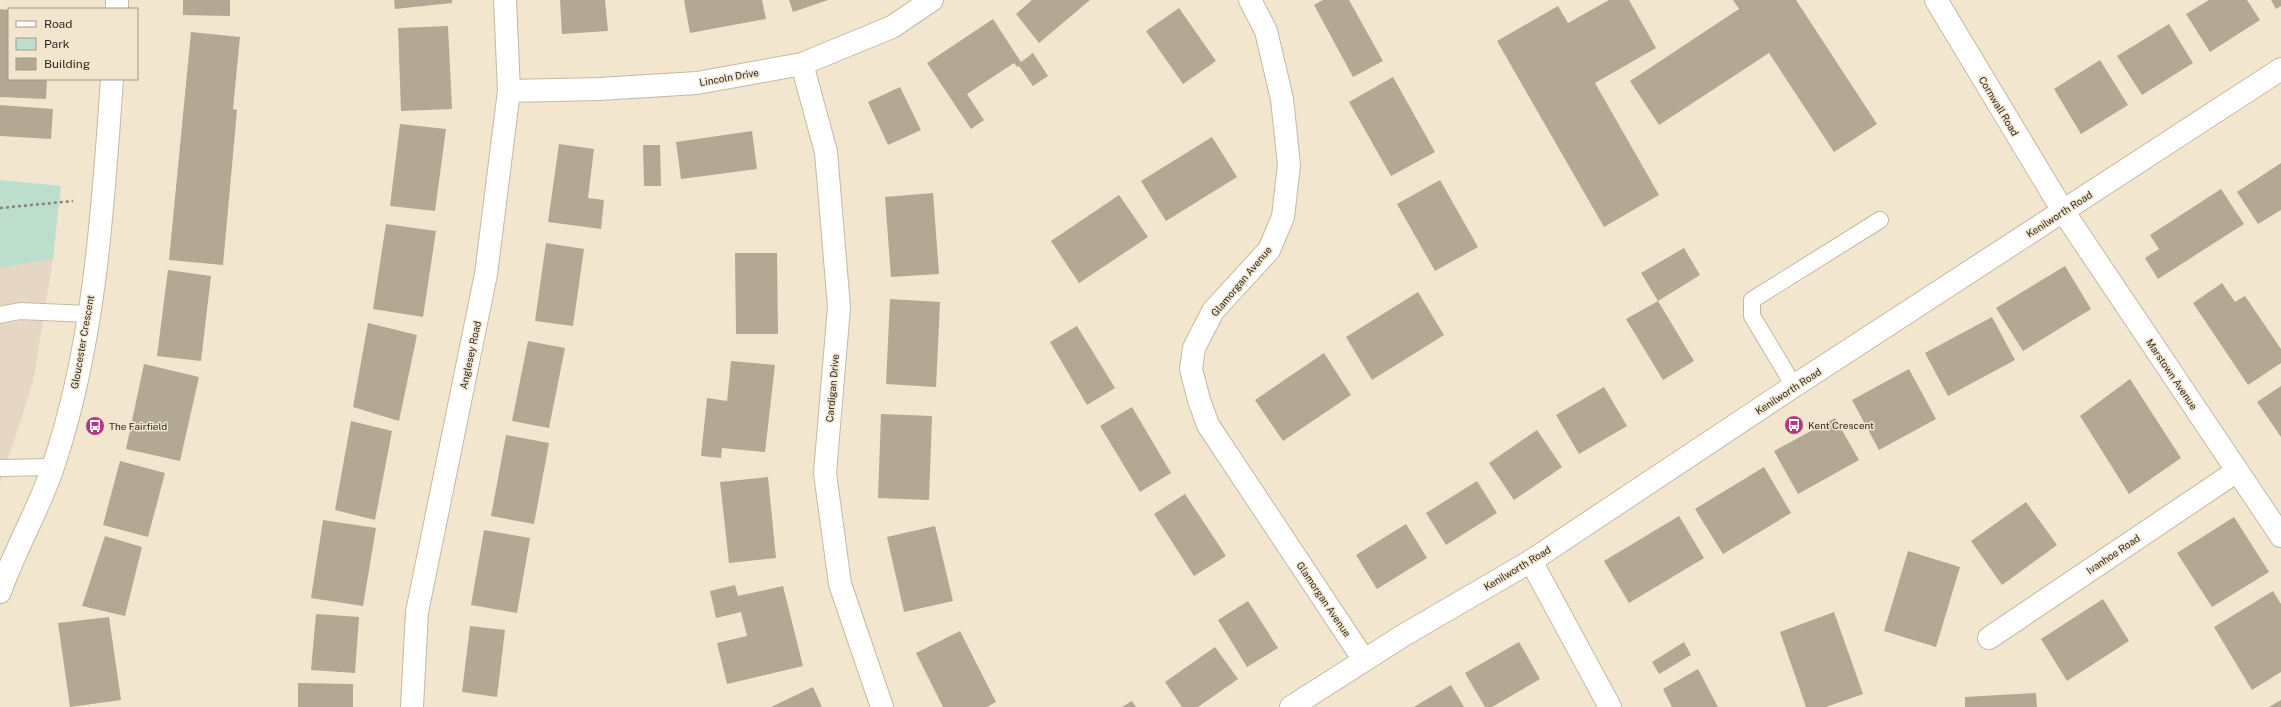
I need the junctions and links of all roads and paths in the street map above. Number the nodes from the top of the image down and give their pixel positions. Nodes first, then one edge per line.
1 (506, 0) edge
2 (932, 0) edge
3 (1250, 0) edge
4 (1936, 0) edge
5 (802, 64) junction
6 (2281, 69) edge
7 (112, 80) edge
8 (509, 91) junction
9 (103, 199) junction
10 (0, 208) edge
11 (2063, 211) junction
12 (1880, 220) dead end
13 (88, 314) junction
14 (0, 315) edge
15 (1794, 386) junction
16 (53, 467) junction
17 (0, 468) edge
18 (2237, 471) junction
19 (2281, 536) edge
20 (1531, 560) junction
21 (0, 592) edge
22 (1989, 638) dead end
23 (1364, 660) junction
24 (412, 707) edge
25 (882, 707) edge
26 (1291, 707) edge
27 (1610, 707) edge

1 - 8 street, Anglesey Road
2 - 5 street, Lincoln Drive
3 - 23 street, Glamorgan Avenue
4 - 11 street, Cornwall Road
5 - 8 street, Lincoln Drive
5 - 25 street, Cardigan Drive
6 - 11 street, Kenilworth Road
7 - 9 street, Gloucester Crescent
8 - 24 street, Anglesey Road
9 - 10 path
9 - 13 street, Gloucester Crescent
11 - 15 street, Kenilworth Road
11 - 18 street, Marstown Avenue
12 - 15 lane
13 - 14 lane
13 - 16 street, Gloucester Crescent
15 - 20 street, Kenilworth Road
16 - 17 lane
16 - 21 street, Gloucester Crescent
18 - 19 street, Marstown Avenue
18 - 22 street, Ivanhoe Road
20 - 23 street, Kenilworth Road
20 - 27 street
23 - 26 street, Kenilworth Road

